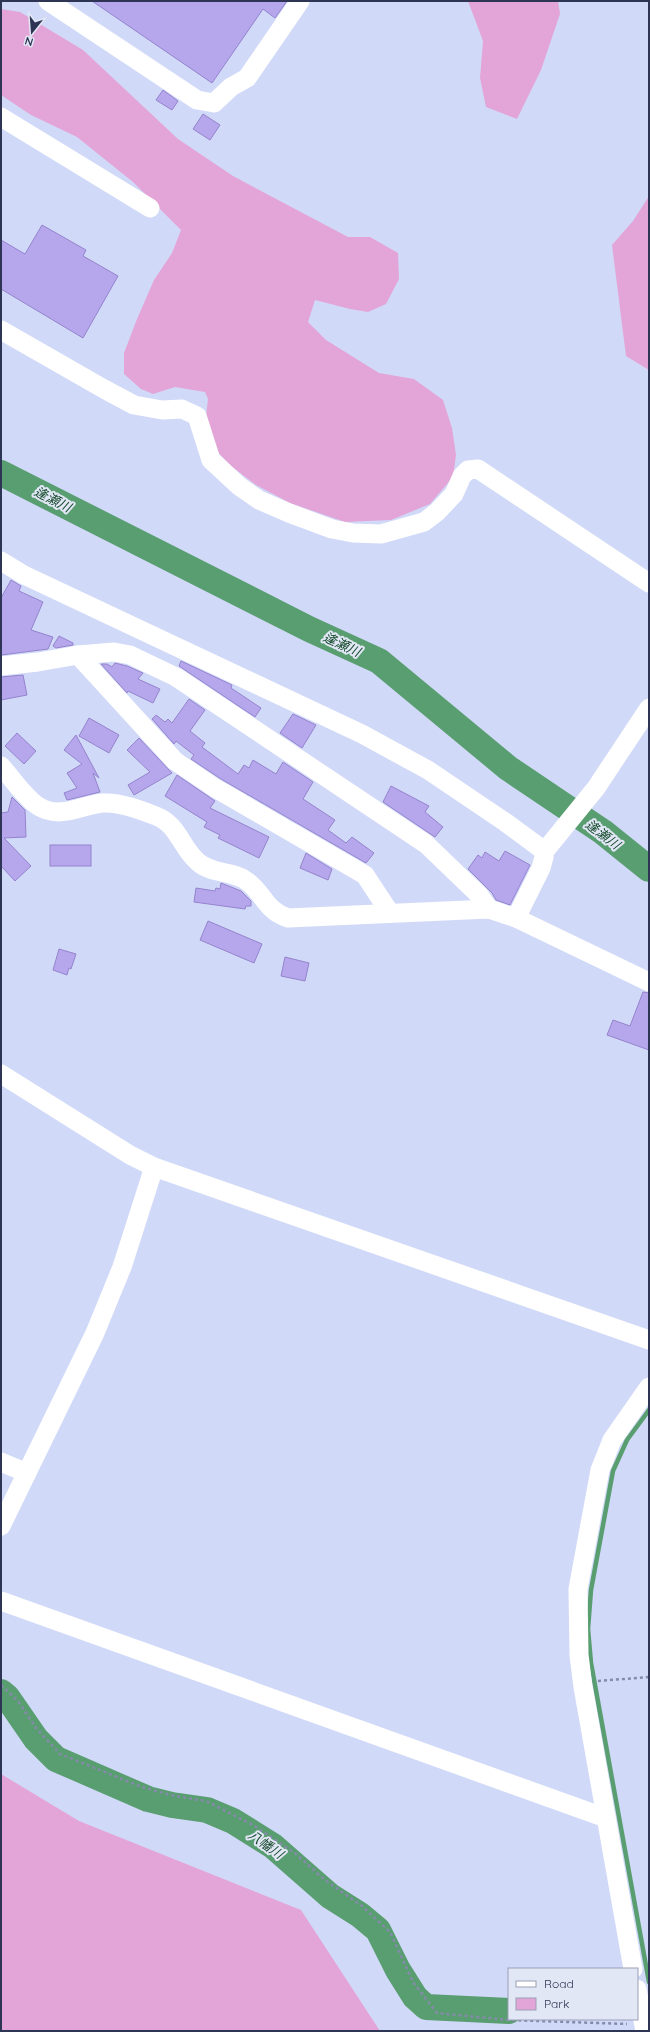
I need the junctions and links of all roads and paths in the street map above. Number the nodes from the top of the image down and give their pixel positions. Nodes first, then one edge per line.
1 (48, 1) edge
2 (300, 1) edge
3 (1, 118) edge
4 (150, 208) dead end
5 (1, 330) edge
6 (1, 561) edge
7 (649, 583) edge
8 (182, 647) junction
9 (78, 655) junction
10 (1, 666) edge
11 (171, 675) junction
12 (649, 708) edge
13 (1, 766) edge
14 (547, 847) junction
15 (489, 909) junction
16 (390, 913) junction
17 (516, 918) junction
18 (649, 982) edge
19 (1, 1074) edge
20 (154, 1168) junction
21 (649, 1340) edge
22 (649, 1388) edge
23 (1, 1462) edge
24 (27, 1473) junction
25 (1, 1526) edge
26 (1, 1601) edge
27 (649, 1677) edge
28 (604, 1680) dead end
29 (1, 1685) edge
30 (606, 1818) junction
31 (634, 1968) edge
32 (508, 2020) edge

1 - 2 street
3 - 4 street
5 - 7 street
6 - 8 street
8 - 11 street
8 - 14 street
9 - 10 street
9 - 11 street
9 - 16 street
11 - 15 street
12 - 14 street
13 - 16 street
14 - 17 street
15 - 16 street
15 - 17 street
17 - 18 street
19 - 20 street
20 - 21 street
20 - 24 street
22 - 30 street
23 - 24 street
24 - 25 street
26 - 30 street
27 - 28 path
29 - 32 path
30 - 31 street

